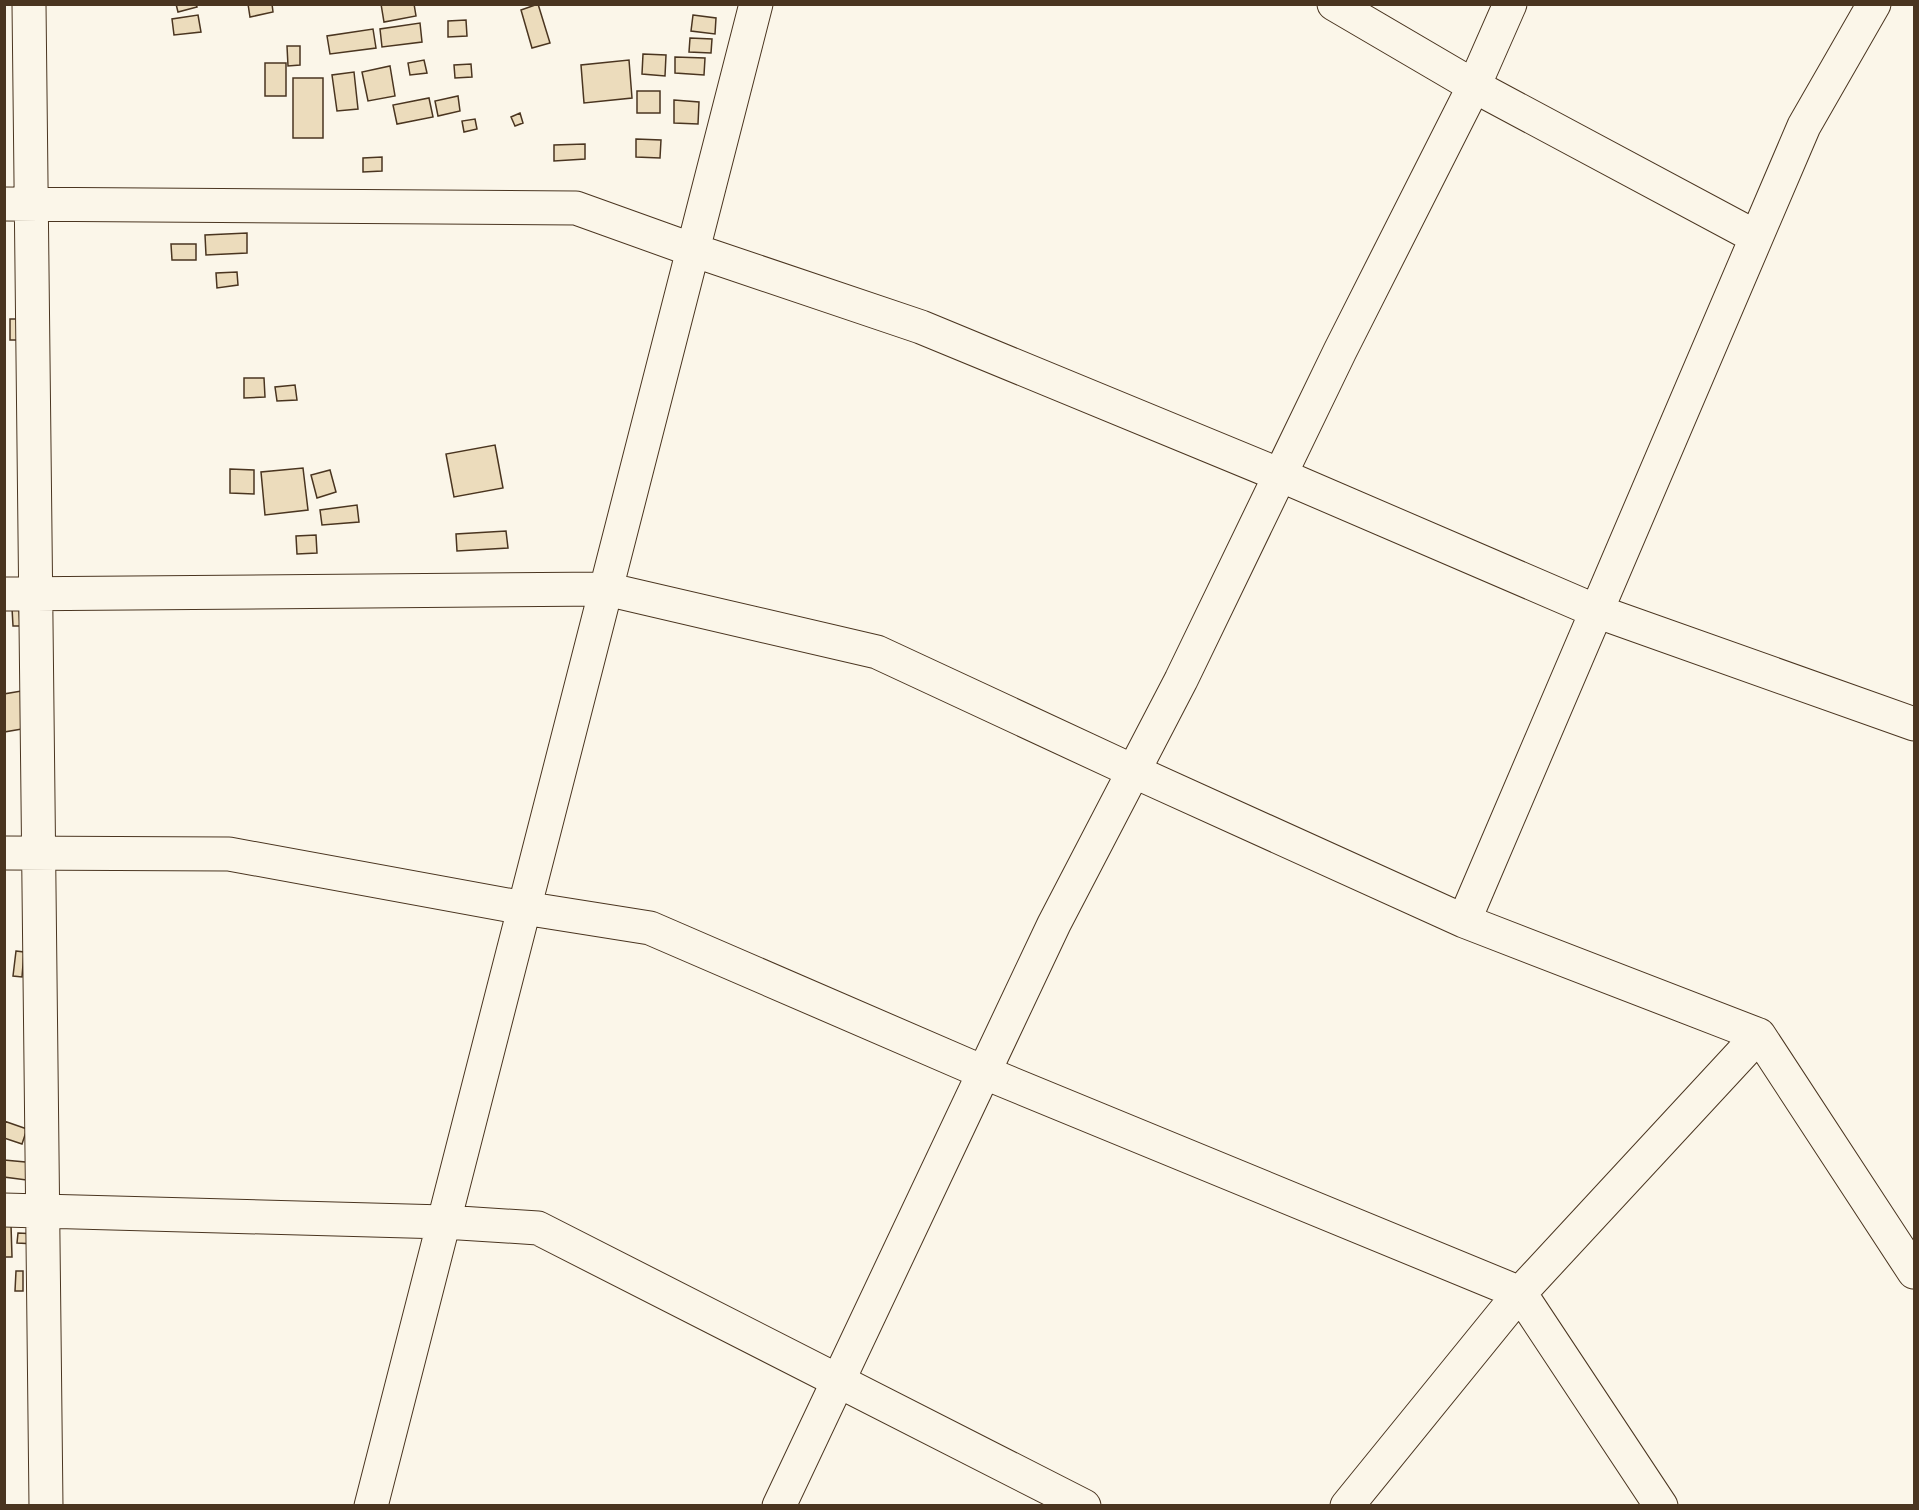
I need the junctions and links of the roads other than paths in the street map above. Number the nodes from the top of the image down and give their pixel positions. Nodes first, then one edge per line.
1 (29, 4) edge
2 (756, 4) edge
3 (1334, 4) edge
4 (1510, 4) edge
5 (1874, 4) edge
6 (1474, 86) junction
7 (18, 203) edge
8 (1756, 237) junction
9 (693, 250) junction
10 (1280, 476) junction
11 (606, 589) junction
12 (20, 594) edge
13 (1596, 611) junction
14 (1914, 724) edge
15 (1133, 771) junction
16 (38, 852) junction
17 (4, 853) edge
18 (524, 908) junction
19 (1464, 921) junction
20 (1759, 1035) junction
21 (984, 1072) junction
22 (4, 1210) edge
23 (42, 1210) junction
24 (444, 1222) junction
25 (1914, 1272) edge
26 (1520, 1293) junction
27 (838, 1380) junction
28 (46, 1506) edge
29 (371, 1506) edge
30 (779, 1506) edge
31 (1084, 1506) edge
32 (1347, 1506) edge
33 (1661, 1506) edge

1 - 7 street
2 - 9 street
3 - 6 street
4 - 6 street
5 - 8 street
6 - 8 street
6 - 10 street
7 - 9 street
7 - 12 street
8 - 13 street
9 - 10 street
9 - 11 street
10 - 13 street
10 - 15 street
11 - 12 street
11 - 15 street
11 - 18 street
12 - 16 street
13 - 14 street
13 - 19 street
15 - 19 street
15 - 21 street
16 - 17 street
16 - 18 street
16 - 23 street
18 - 21 street
18 - 24 street
19 - 20 street
20 - 25 street
20 - 26 street
21 - 26 street
21 - 27 street
22 - 23 street
23 - 24 street
23 - 28 street
24 - 27 street
24 - 29 street
26 - 32 street
26 - 33 street
27 - 30 street
27 - 31 street

